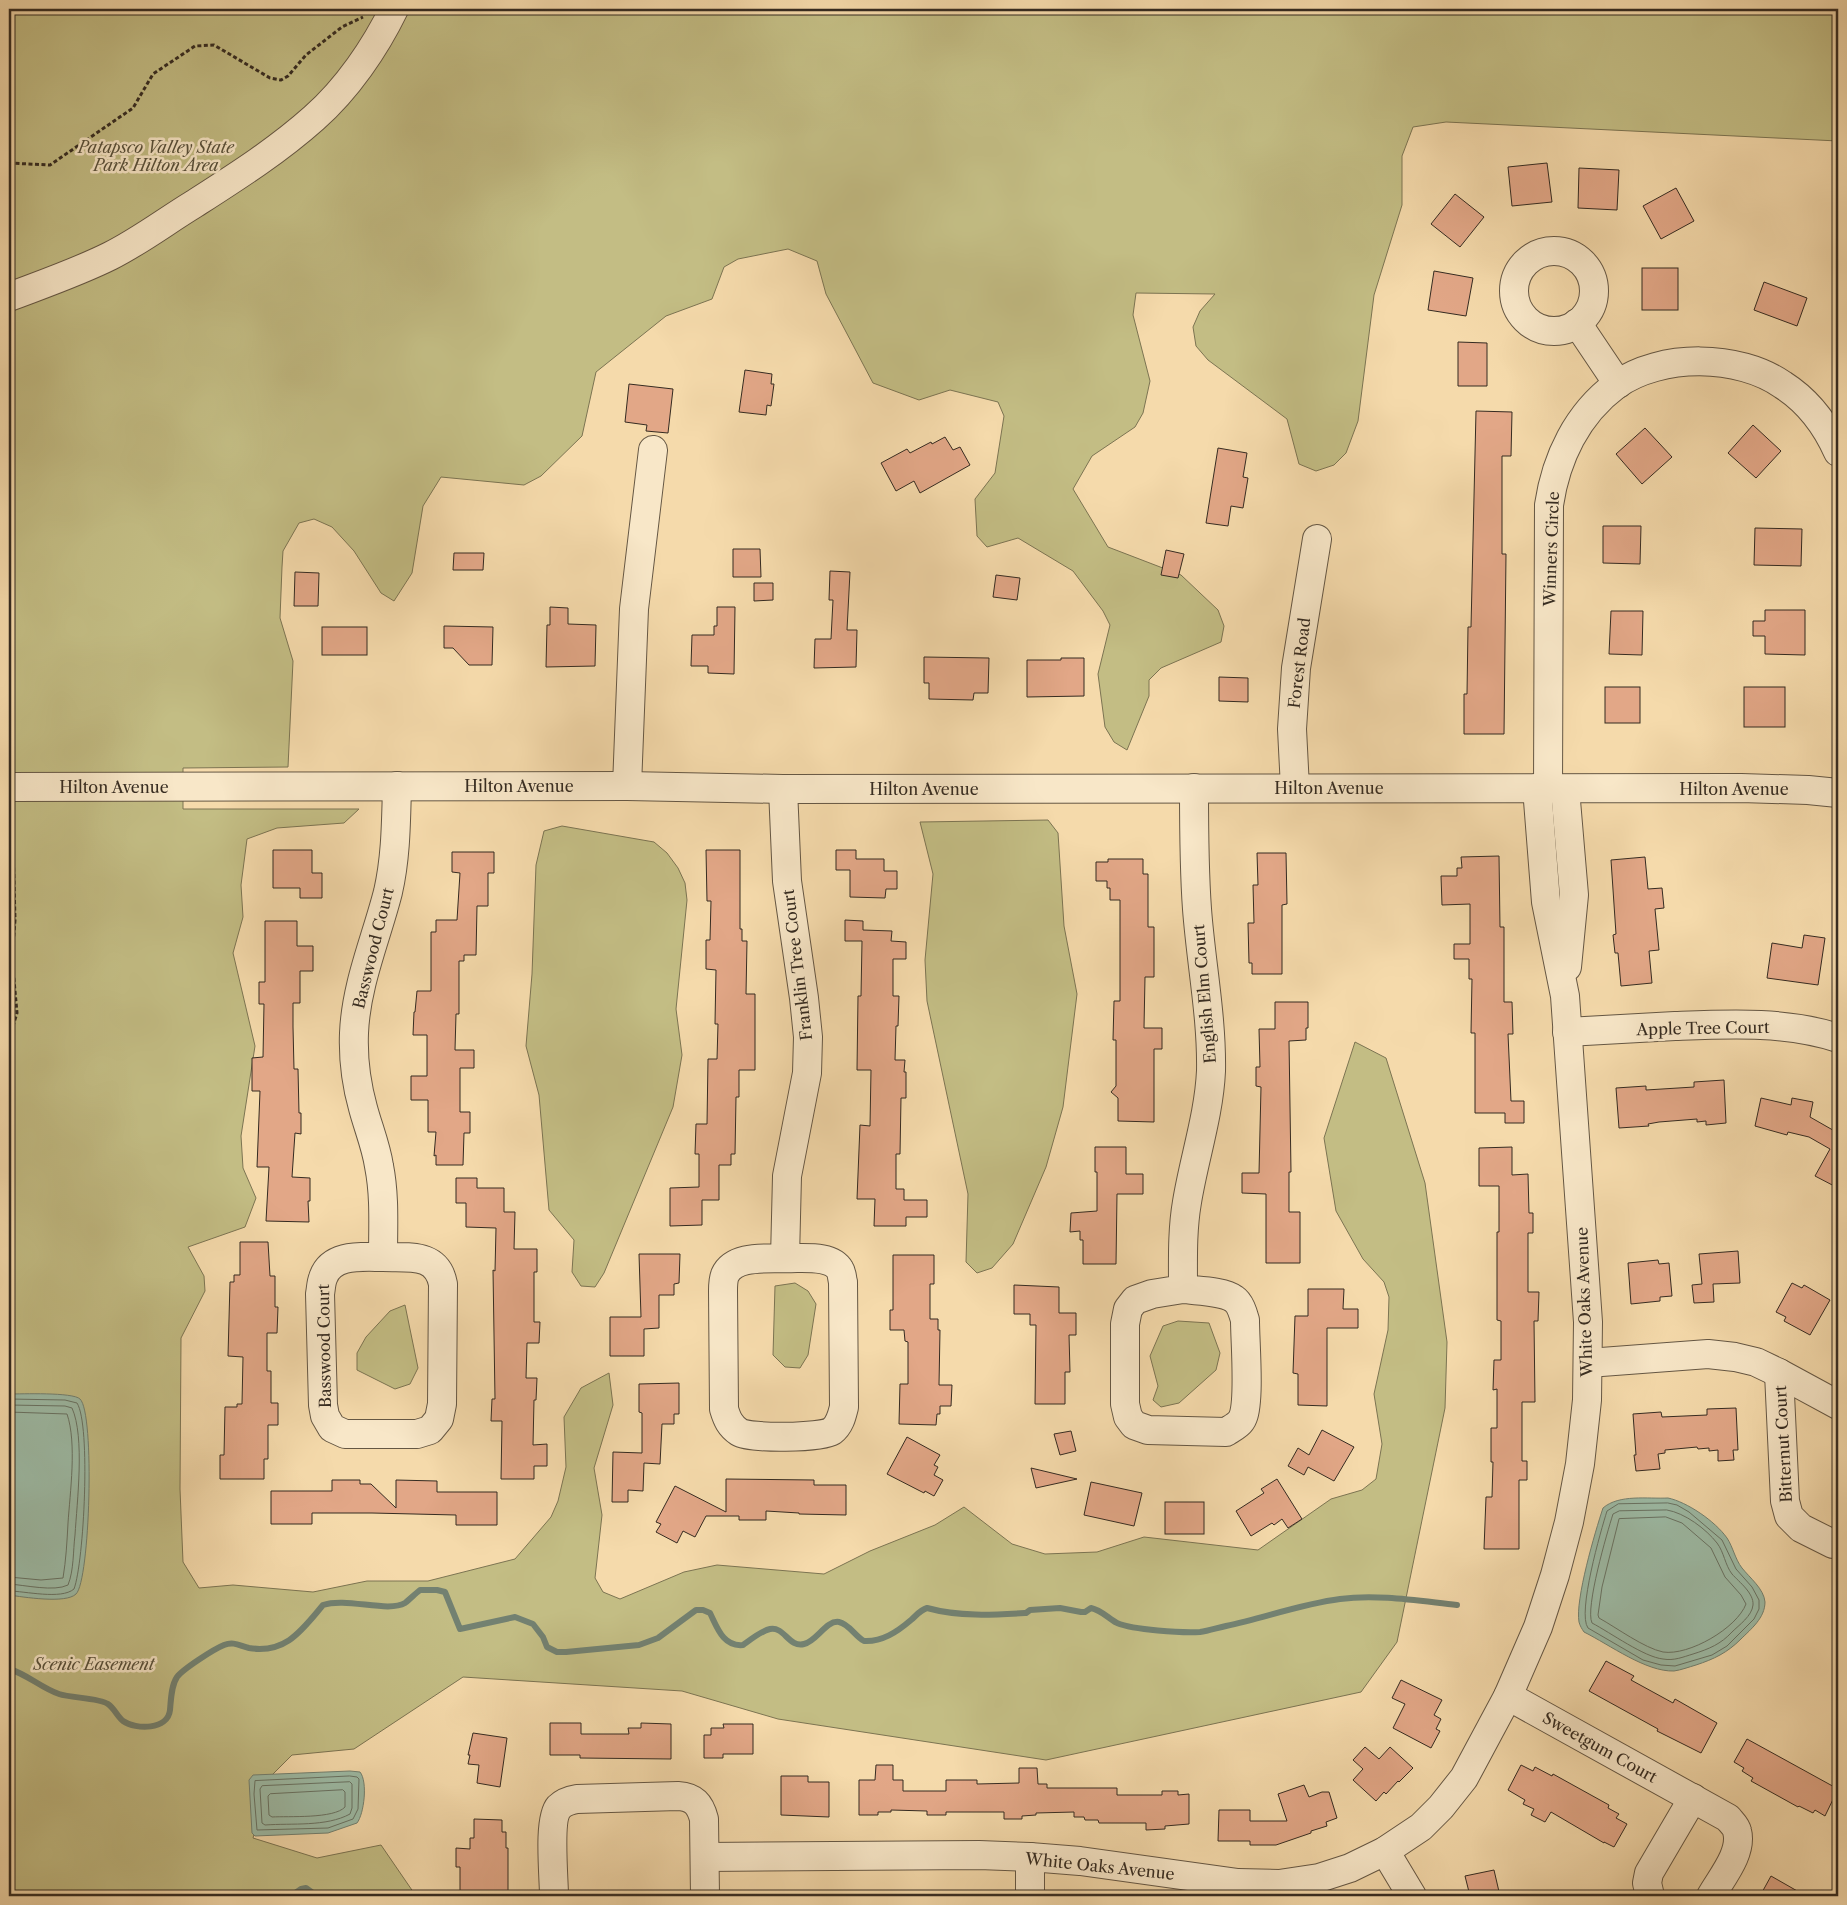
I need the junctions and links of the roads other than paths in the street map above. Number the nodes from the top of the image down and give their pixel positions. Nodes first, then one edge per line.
1 (394, 9) edge
2 (9, 297) edge
3 (1578, 323) dead end
4 (1618, 384) junction
5 (653, 450) dead end
6 (1838, 452) edge
7 (1317, 539) dead end
8 (397, 786) junction
9 (627, 786) junction
10 (10, 787) edge
11 (1194, 788) junction
12 (1295, 788) junction
13 (783, 789) junction
14 (1550, 789) junction
15 (1838, 793) edge
16 (1567, 1032) junction
17 (1838, 1038) edge
18 (383, 1257) junction
19 (786, 1258) junction
20 (1183, 1289) junction
21 (1588, 1363) junction
22 (1779, 1373) junction
23 (1838, 1405) edge
24 (1838, 1544) edge
25 (1508, 1696) junction
26 (1693, 1798) junction
27 (1385, 1851) junction
28 (704, 1857) junction
29 (1030, 1857) junction
30 (554, 1896) edge
31 (705, 1896) edge
32 (1030, 1896) edge
33 (1412, 1896) edge
34 (1650, 1896) edge
35 (1711, 1896) edge

1 - 2 street
3 - 4 street
4 - 6 street, Winners Circle
4 - 14 street, Winners Circle
5 - 9 street
7 - 12 street, Forest Road
8 - 9 street, Hilton Avenue
8 - 10 street, Hilton Avenue
8 - 18 street, Basswood Court
9 - 13 street, Hilton Avenue
11 - 12 street, Hilton Avenue
11 - 13 street, Hilton Avenue
11 - 20 street, English Elm Court
12 - 14 street, Hilton Avenue
13 - 19 street, Franklin Tree Court
14 - 15 street, Hilton Avenue
14 - 16 street, White Oaks Avenue
16 - 17 street, Apple Tree Court
16 - 21 street, White Oaks Avenue
18 - 18 street, Basswood Court
19 - 19 street
20 - 20 street
21 - 22 street, Bitternut Court
21 - 25 street, White Oaks Avenue
22 - 23 street, Bitternut Court
22 - 24 street, Bitternut Court
25 - 26 street, Sweetgum Court
25 - 27 street, White Oaks Avenue
26 - 34 street
26 - 35 street, Sweetgum Court
27 - 29 street, White Oaks Avenue
27 - 33 street
28 - 29 street, White Oaks Avenue
28 - 30 street
28 - 31 street
29 - 32 street

